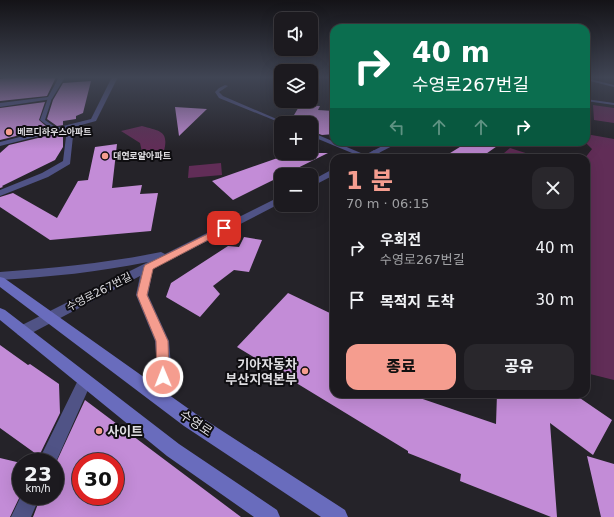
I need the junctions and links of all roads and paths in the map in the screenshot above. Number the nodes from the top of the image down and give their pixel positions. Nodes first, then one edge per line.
1 (28, 101) edge
2 (49, 101) edge
3 (103, 101) edge
4 (231, 101) edge
5 (594, 101) edge
6 (614, 104) edge
7 (0, 105) edge
8 (274, 119) edge
9 (71, 126) junction
10 (56, 130) junction
11 (318, 137) edge
12 (330, 142) edge
13 (0, 144) edge
14 (339, 146) edge
15 (387, 146) edge
16 (374, 152) junction
17 (358, 154) edge
18 (370, 154) edge
19 (378, 154) edge
20 (330, 174) edge
21 (318, 180) edge
22 (0, 193) edge
23 (274, 203) edge
24 (175, 253) junction
25 (148, 267) junction
26 (0, 276) edge
27 (0, 281) edge
28 (0, 313) edge
29 (50, 317) junction
30 (23, 331) junction
31 (85, 381) junction
32 (162, 400) junction
33 (51, 453) edge
34 (27, 505) edge
35 (21, 517) edge
36 (270, 517) edge
37 (338, 517) edge

1 - 7 street
2 - 10 lane
3 - 9 street
4 - 8 lane
5 - 6 lane
9 - 10 street
9 - 22 street
10 - 13 street
11 - 12 lane
14 - 17 lane
15 - 16 street
16 - 18 street
16 - 19 lane
20 - 21 street
23 - 24 street, 수영로267번길
24 - 25 street, 수영로267번길
24 - 26 street
25 - 29 street, 수영로267번길
25 - 32 street
27 - 29 main road, 수영로
28 - 30 main road
29 - 30 street, 수영로267번길
29 - 32 main road, 수영로
30 - 31 main road
31 - 33 street
31 - 36 main road
32 - 37 main road, 수영로
34 - 35 street

